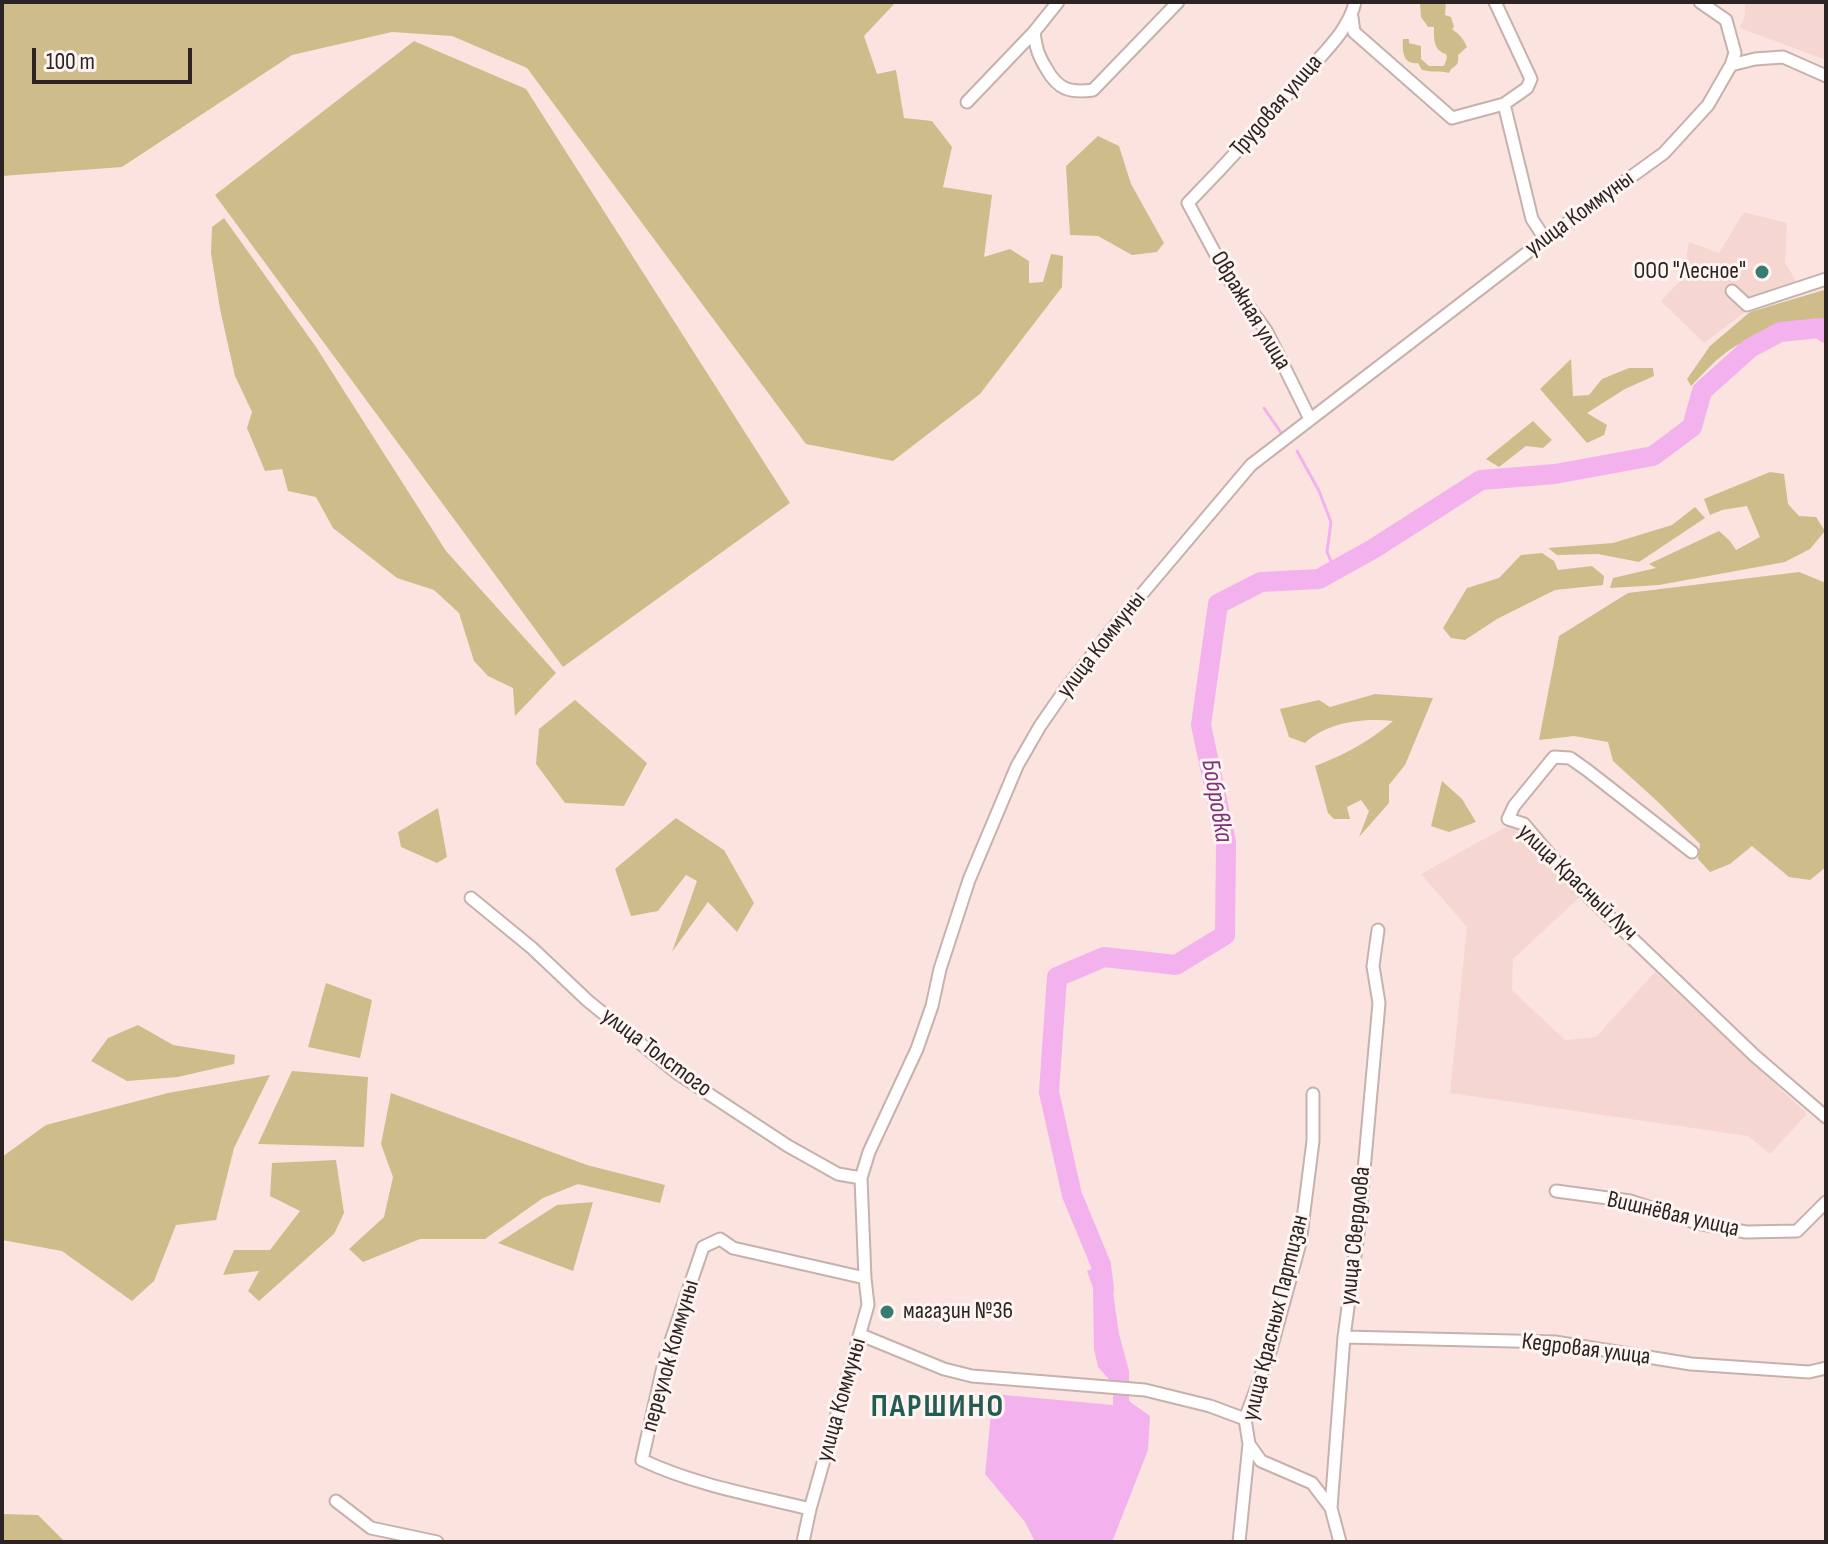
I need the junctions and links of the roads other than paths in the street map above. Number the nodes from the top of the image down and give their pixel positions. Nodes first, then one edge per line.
1 (1058, 2) edge
2 (1178, 2) edge
3 (1355, 2) edge
4 (1495, 2) edge
5 (1700, 2) edge
6 (1352, 17) junction
7 (1034, 32) junction
8 (1731, 65) junction
9 (1826, 76) edge
10 (967, 102) dead end
11 (1504, 104) junction
12 (1188, 203) joint
13 (1545, 239) junction
14 (1826, 279) edge
15 (1732, 291) dead end
16 (1310, 419) junction
17 (1692, 852) dead end
18 (471, 898) dead end
19 (1378, 930) dead end
20 (1313, 1094) dead end
21 (1826, 1117) edge
22 (861, 1178) junction
23 (1556, 1191) dead end
24 (1826, 1202) edge
25 (865, 1278) junction
26 (861, 1335) junction
27 (1344, 1337) junction
28 (1826, 1368) edge
29 (1245, 1419) junction
30 (1249, 1444) junction
31 (336, 1501) dead end
32 (1331, 1508) junction
33 (810, 1509) junction
34 (437, 1542) edge
35 (803, 1542) edge
36 (1239, 1542) edge
37 (1340, 1542) edge

1 - 7 street
2 - 7 street
3 - 6 street, Трудовая улица
4 - 11 street
5 - 8 street
6 - 11 street
6 - 12 street, Трудовая улица
7 - 10 street
8 - 9 street
8 - 13 street, улица Коммуны
11 - 13 street
12 - 16 street, Овражная улица
13 - 16 street, улица Коммуны
14 - 15 street
16 - 22 street, улица Коммуны
17 - 21 street, улица Красный Луч
18 - 22 street, улица Толстого
19 - 27 street, улица Свердлова
20 - 29 street, улица Красных Партизан
22 - 25 street, улица Коммуны
23 - 24 street, Вишнёвая улица
25 - 26 street, улица Коммуны
25 - 33 street, переулок Коммуны
26 - 29 street
26 - 33 street, улица Коммуны
27 - 28 street, Кедровая улица
27 - 32 street, улица Свердлова
29 - 30 street, улица Красных Партизан
30 - 32 street
30 - 36 street, улица Красных Партизан
31 - 34 street
32 - 37 street, улица Свердлова
33 - 35 street, улица Коммуны

